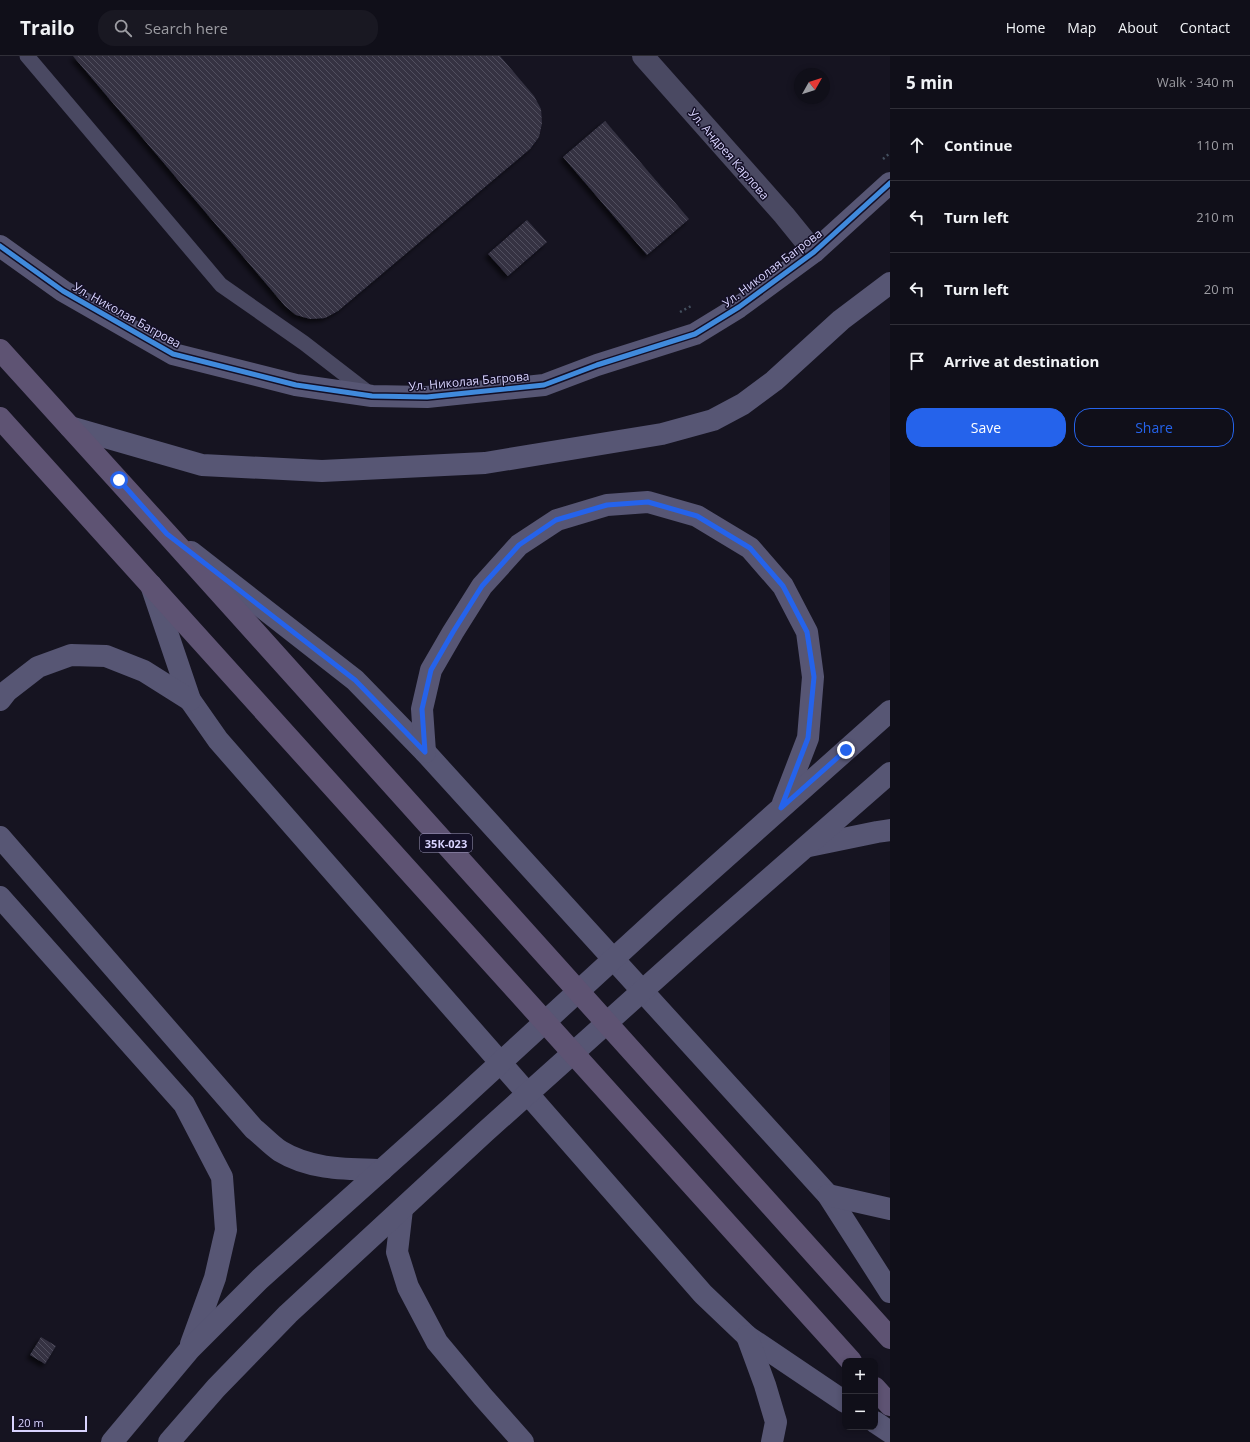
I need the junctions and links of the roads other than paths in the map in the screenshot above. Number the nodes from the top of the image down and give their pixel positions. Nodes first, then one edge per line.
1 (27, 56) edge
2 (643, 56) edge
3 (890, 183) edge
4 (0, 246) edge
5 (814, 252) junction
6 (890, 283) edge
7 (0, 350) edge
8 (372, 396) junction
9 (0, 418) edge
10 (70, 427) junction
11 (167, 534) junction
12 (151, 585) junction
13 (0, 700) edge
14 (190, 700) junction
15 (890, 711) edge
16 (425, 752) junction
17 (890, 773) edge
18 (781, 808) junction
19 (890, 830) edge
20 (0, 837) edge
21 (808, 846) junction
22 (0, 897) edge
23 (382, 1170) junction
24 (828, 1195) junction
25 (402, 1209) junction
26 (890, 1209) edge
27 (890, 1292) edge
28 (747, 1336) junction
29 (890, 1338) edge
30 (190, 1349) junction
31 (848, 1358) edge
32 (878, 1391) edge
33 (842, 1400) edge
34 (890, 1405) edge
35 (878, 1424) edge
36 (890, 1432) edge
37 (112, 1442) edge
38 (169, 1442) edge
39 (523, 1442) edge
40 (772, 1442) edge

1 - 8 lane
2 - 5 street, Ул. Андрея Карлова
3 - 5 main road, Ул. Николая Багрова
4 - 8 main road, Ул. Николая Багрова
5 - 8 main road, Ул. Николая Багрова
6 - 10 main road
7 - 10 main road, 35К-023
9 - 12 main road
10 - 11 main road, 35К-023
11 - 16 main road
11 - 29 main road, 35К-023
12 - 14 main road
12 - 31 main road
13 - 14 main road
14 - 28 main road
15 - 18 main road
16 - 18 main road
16 - 24 main road
17 - 21 main road
18 - 23 main road
19 - 21 main road
20 - 23 main road
21 - 25 main road
22 - 30 main road
23 - 30 main road
24 - 26 main road
24 - 27 main road
25 - 38 main road
25 - 39 main road
28 - 33 main road
28 - 40 main road
30 - 37 main road
32 - 34 main road
35 - 36 main road

